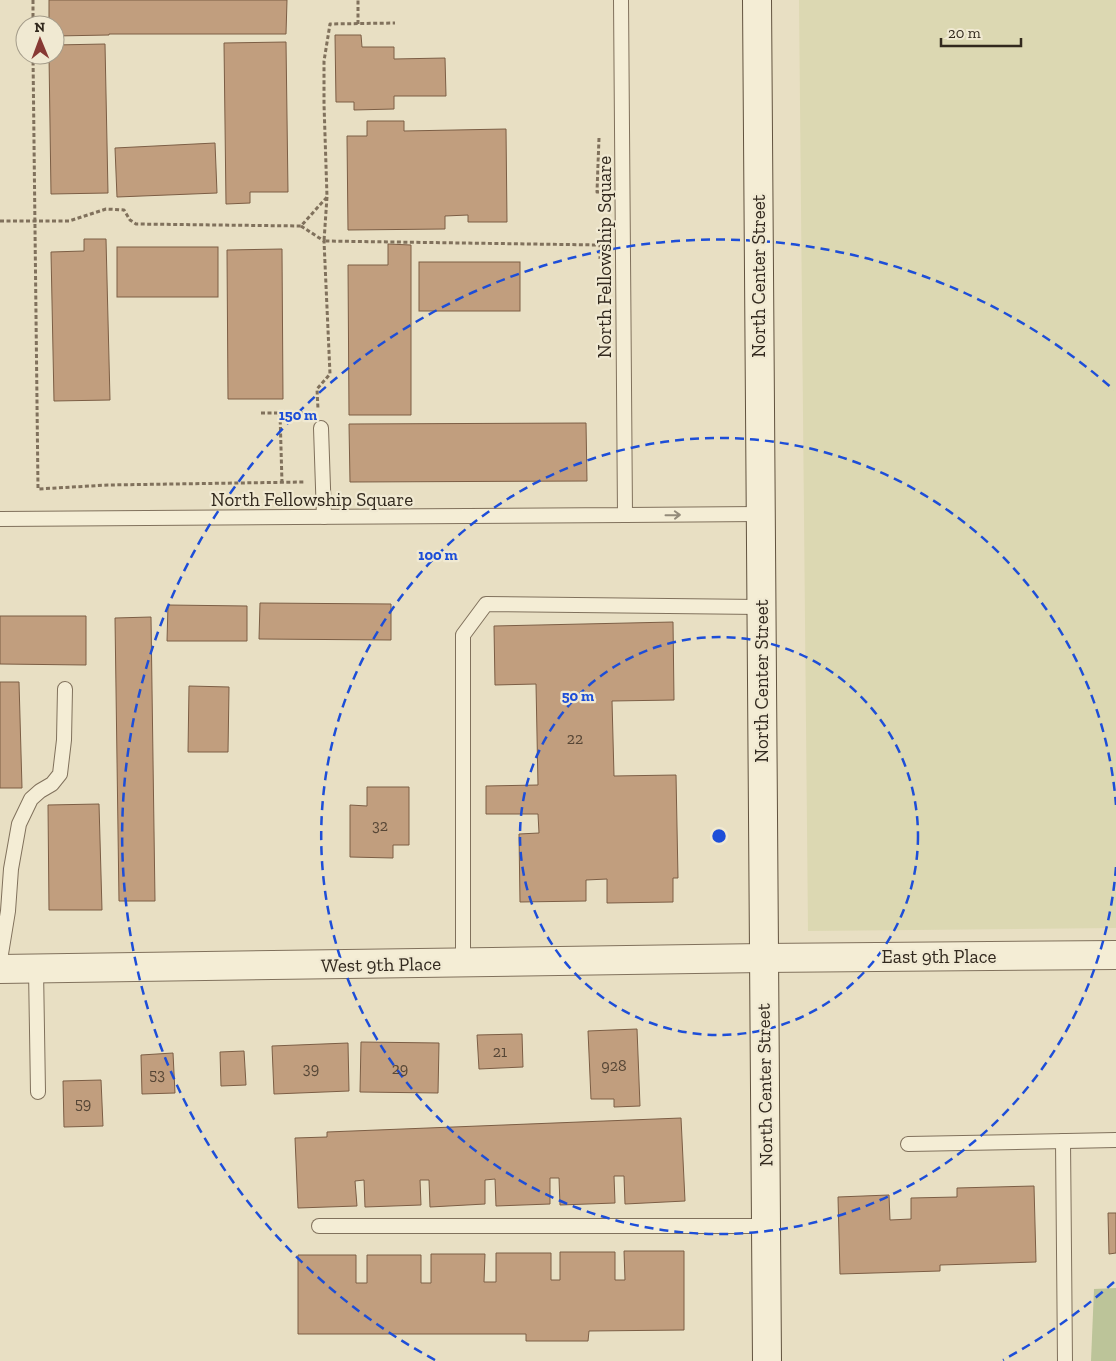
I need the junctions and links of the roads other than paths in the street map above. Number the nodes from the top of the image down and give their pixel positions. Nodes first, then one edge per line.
1 (620, 0) edge
2 (757, 0) edge
3 (321, 428) dead end
4 (760, 514) junction
5 (625, 515) junction
6 (324, 517) junction
7 (0, 520) edge
8 (760, 607) junction
9 (65, 689) dead end
10 (1116, 955) edge
11 (763, 958) junction
12 (0, 960) edge
13 (463, 963) junction
14 (0, 969) edge
15 (36, 969) junction
16 (38, 1092) dead end
17 (1116, 1140) edge
18 (1063, 1141) junction
19 (908, 1144) dead end
20 (318, 1226) dead end
21 (765, 1226) junction
22 (767, 1361) edge
23 (1065, 1361) edge

1 - 5 lane, North Fellowship Square
2 - 4 street, North Center Street
3 - 6 lane
5 -> 4 lane, North Fellowship Square
4 - 8 street, North Center Street
5 - 6 lane, North Fellowship Square
6 - 7 lane, North Fellowship Square
8 - 11 street, North Center Street
8 - 13 lane
9 - 12 lane
10 - 11 street, East 9th Place
11 - 13 street, West 9th Place
11 - 21 street, North Center Street
13 - 15 street, West 9th Place
14 - 15 street, West 9th Place
15 - 16 lane
17 - 18 lane
18 - 19 lane
18 - 23 lane
20 - 21 lane
21 - 22 street, North Center Street

